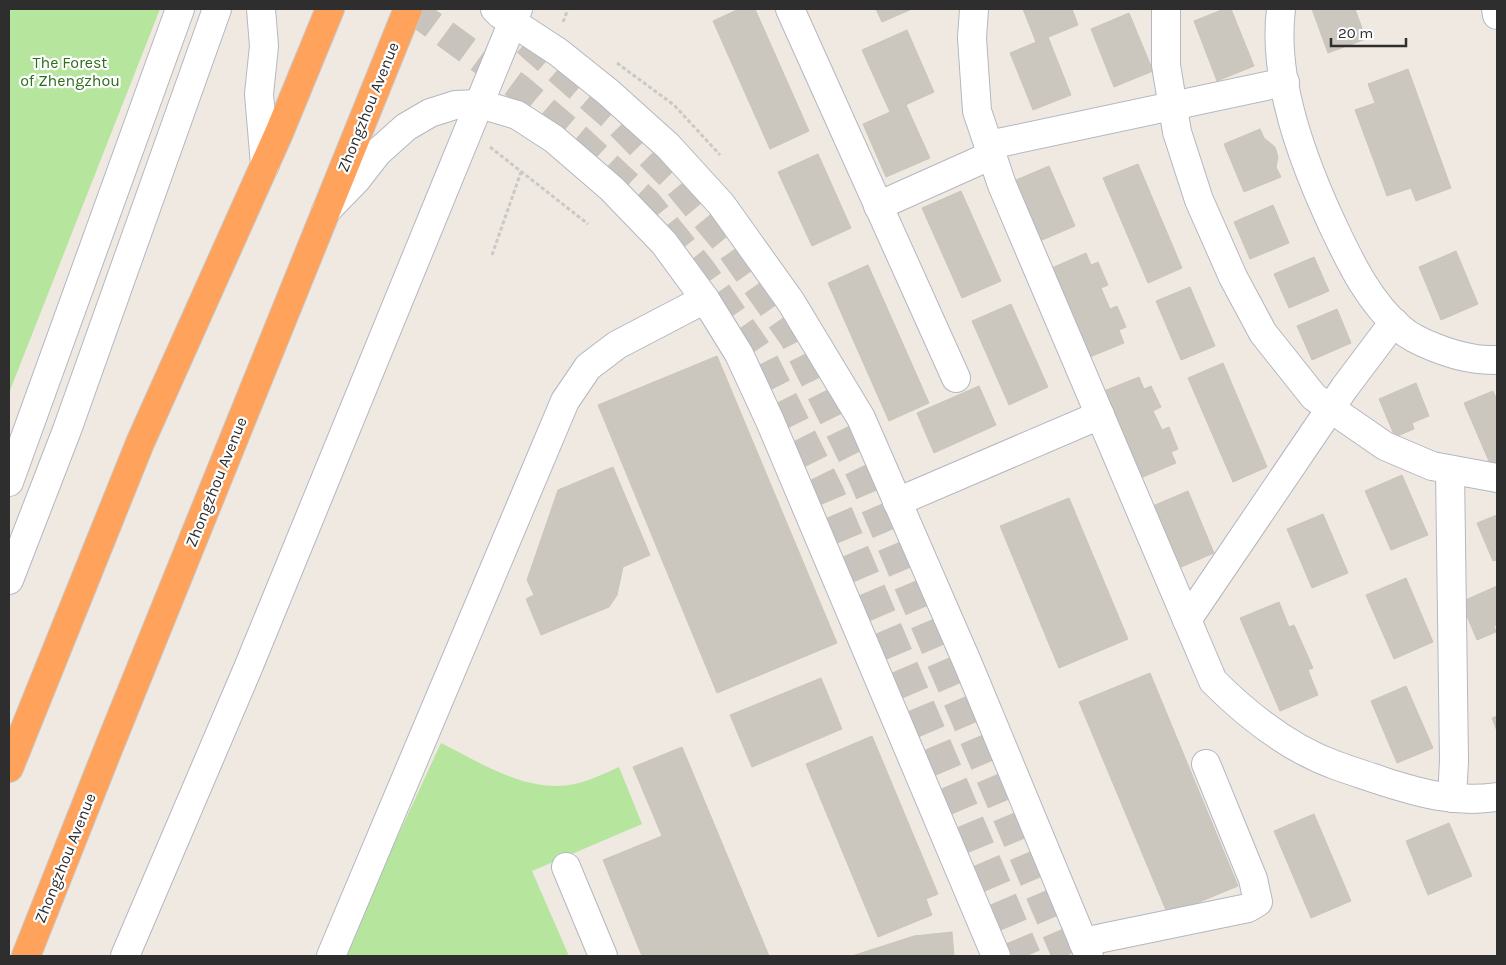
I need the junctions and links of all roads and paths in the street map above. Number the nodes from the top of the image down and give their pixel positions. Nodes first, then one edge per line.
1 (180, 9) edge
2 (217, 9) edge
3 (262, 9) edge
4 (330, 9) edge
5 (408, 9) edge
6 (568, 9) edge
7 (790, 9) edge
8 (974, 9) edge
9 (1166, 9) edge
10 (1281, 9) edge
11 (1496, 9) edge
12 (509, 13) edge
13 (1497, 15) edge
14 (563, 22) dead end
15 (1285, 82) junction
16 (480, 104) junction
17 (1173, 106) junction
18 (488, 146) dead end
19 (990, 150) junction
20 (265, 165) junction
21 (521, 172) junction
22 (878, 206) junction
23 (326, 211) junction
24 (588, 224) dead end
25 (492, 255) dead end
26 (704, 298) junction
27 (1394, 322) junction
28 (1497, 360) edge
29 (956, 378) dead end
30 (1331, 408) junction
31 (1100, 415) junction
32 (1450, 470) junction
33 (1497, 478) edge
34 (9, 482) edge
35 (897, 502) junction
36 (9, 580) edge
37 (1187, 620) junction
38 (1206, 764) dead end
39 (9, 768) edge
40 (1497, 797) edge
41 (1452, 798) junction
42 (566, 867) dead end
43 (1086, 949) edge
44 (26, 956) edge
45 (125, 956) edge
46 (330, 956) edge
47 (603, 956) edge
48 (996, 956) edge

1 - 34 street
2 - 36 street
3 - 20 street
4 - 20 highway
5 - 23 highway, Zhongzhou Avenue
6 - 14 path
7 - 22 street
8 - 19 street
9 - 17 street
10 - 15 street
11 - 13 street
12 - 16 street
12 - 35 street
15 - 17 street
15 - 27 street
16 - 23 street
16 - 26 street
16 - 45 street
17 - 19 street
17 - 30 street
18 - 21 path
19 - 22 street
19 - 31 street
20 - 39 highway
21 - 24 path
21 - 25 path
22 - 29 street
23 - 44 highway, Zhongzhou Avenue
26 - 46 street
26 - 48 street
27 - 28 street
27 - 30 street
30 - 32 street
30 - 37 street
31 - 35 street
31 - 37 street
32 - 33 street
32 - 41 street
35 - 43 street
37 - 41 street
38 - 43 street
40 - 41 street
42 - 47 street

